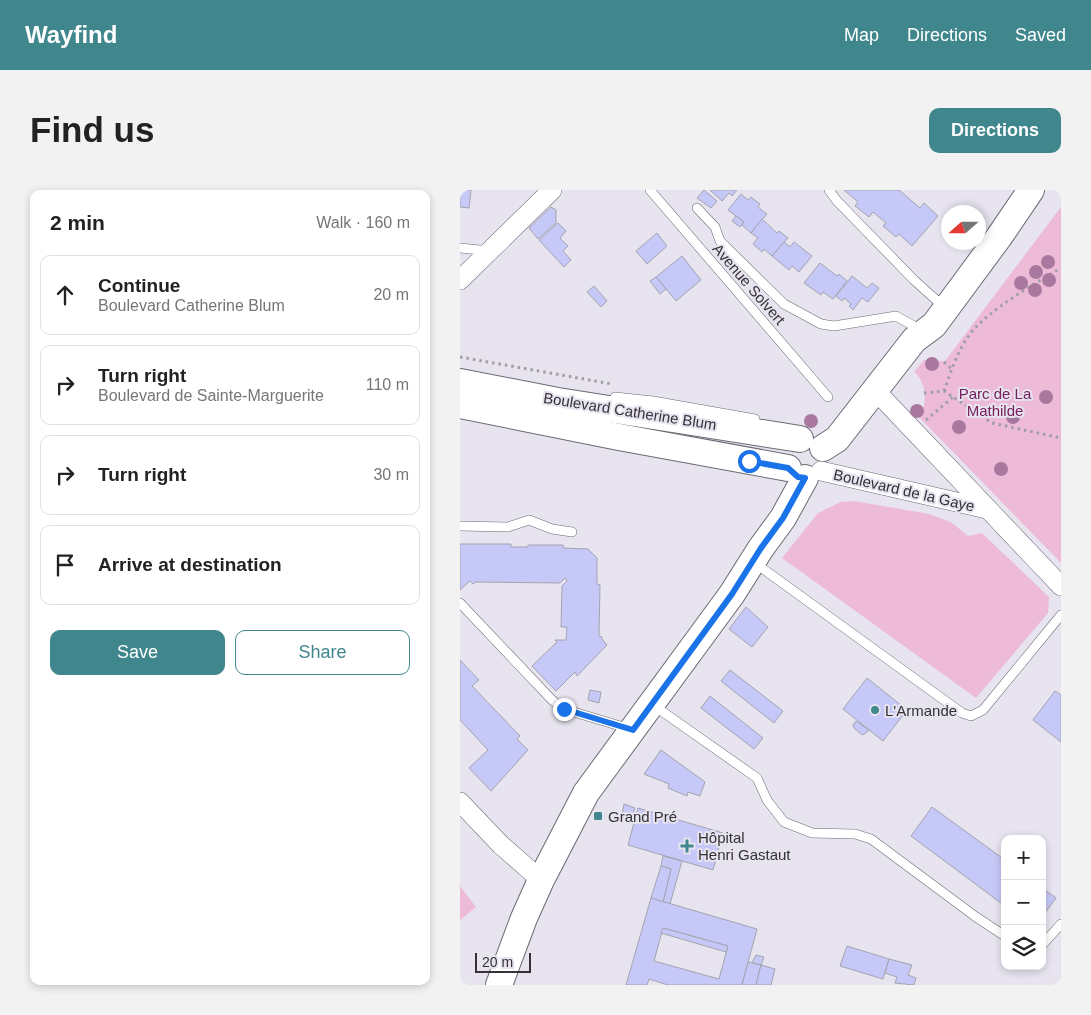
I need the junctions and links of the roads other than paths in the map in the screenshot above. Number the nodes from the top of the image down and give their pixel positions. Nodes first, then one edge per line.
1 (552, 190) edge
2 (650, 190) edge
3 (829, 190) edge
4 (1031, 190) edge
5 (698, 208) dead end
6 (460, 248) edge
7 (489, 251) junction
8 (460, 280) edge
9 (946, 308) junction
10 (925, 332) junction
11 (461, 386) edge
12 (532, 386) dead end
13 (875, 390) junction
14 (578, 394) dead end
15 (606, 397) dead end
16 (828, 397) dead end
17 (460, 413) edge
18 (516, 426) dead end
19 (801, 463) junction
20 (987, 509) junction
21 (460, 526) edge
22 (572, 532) dead end
23 (752, 562) junction
24 (1061, 586) edge
25 (460, 603) edge
26 (1061, 614) edge
27 (652, 704) junction
28 (633, 730) junction
29 (460, 802) edge
30 (540, 880) junction
31 (1061, 924) edge
32 (1001, 933) edge
33 (1046, 941) edge
34 (500, 985) edge

1 - 7 street
2 - 16 lane, Avenue Solvert
3 - 9 lane
4 - 9 street
5 - 10 lane
6 - 7 lane
7 - 8 street
9 - 10 street
10 - 13 street
11 - 19 street, Boulevard Catherine Blum
12 - 14 lane
13 - 19 street
13 - 20 street, Boulevard de la Gaye
15 - 19 lane
17 - 18 lane
19 - 20 street, Boulevard de la Gaye
19 - 23 street
20 - 24 street, Boulevard de la Gaye
21 - 22 lane
23 - 26 lane
23 - 27 street
25 - 28 lane
27 - 28 street
27 - 32 lane
28 - 30 street
29 - 30 street
30 - 34 street
31 - 33 lane

